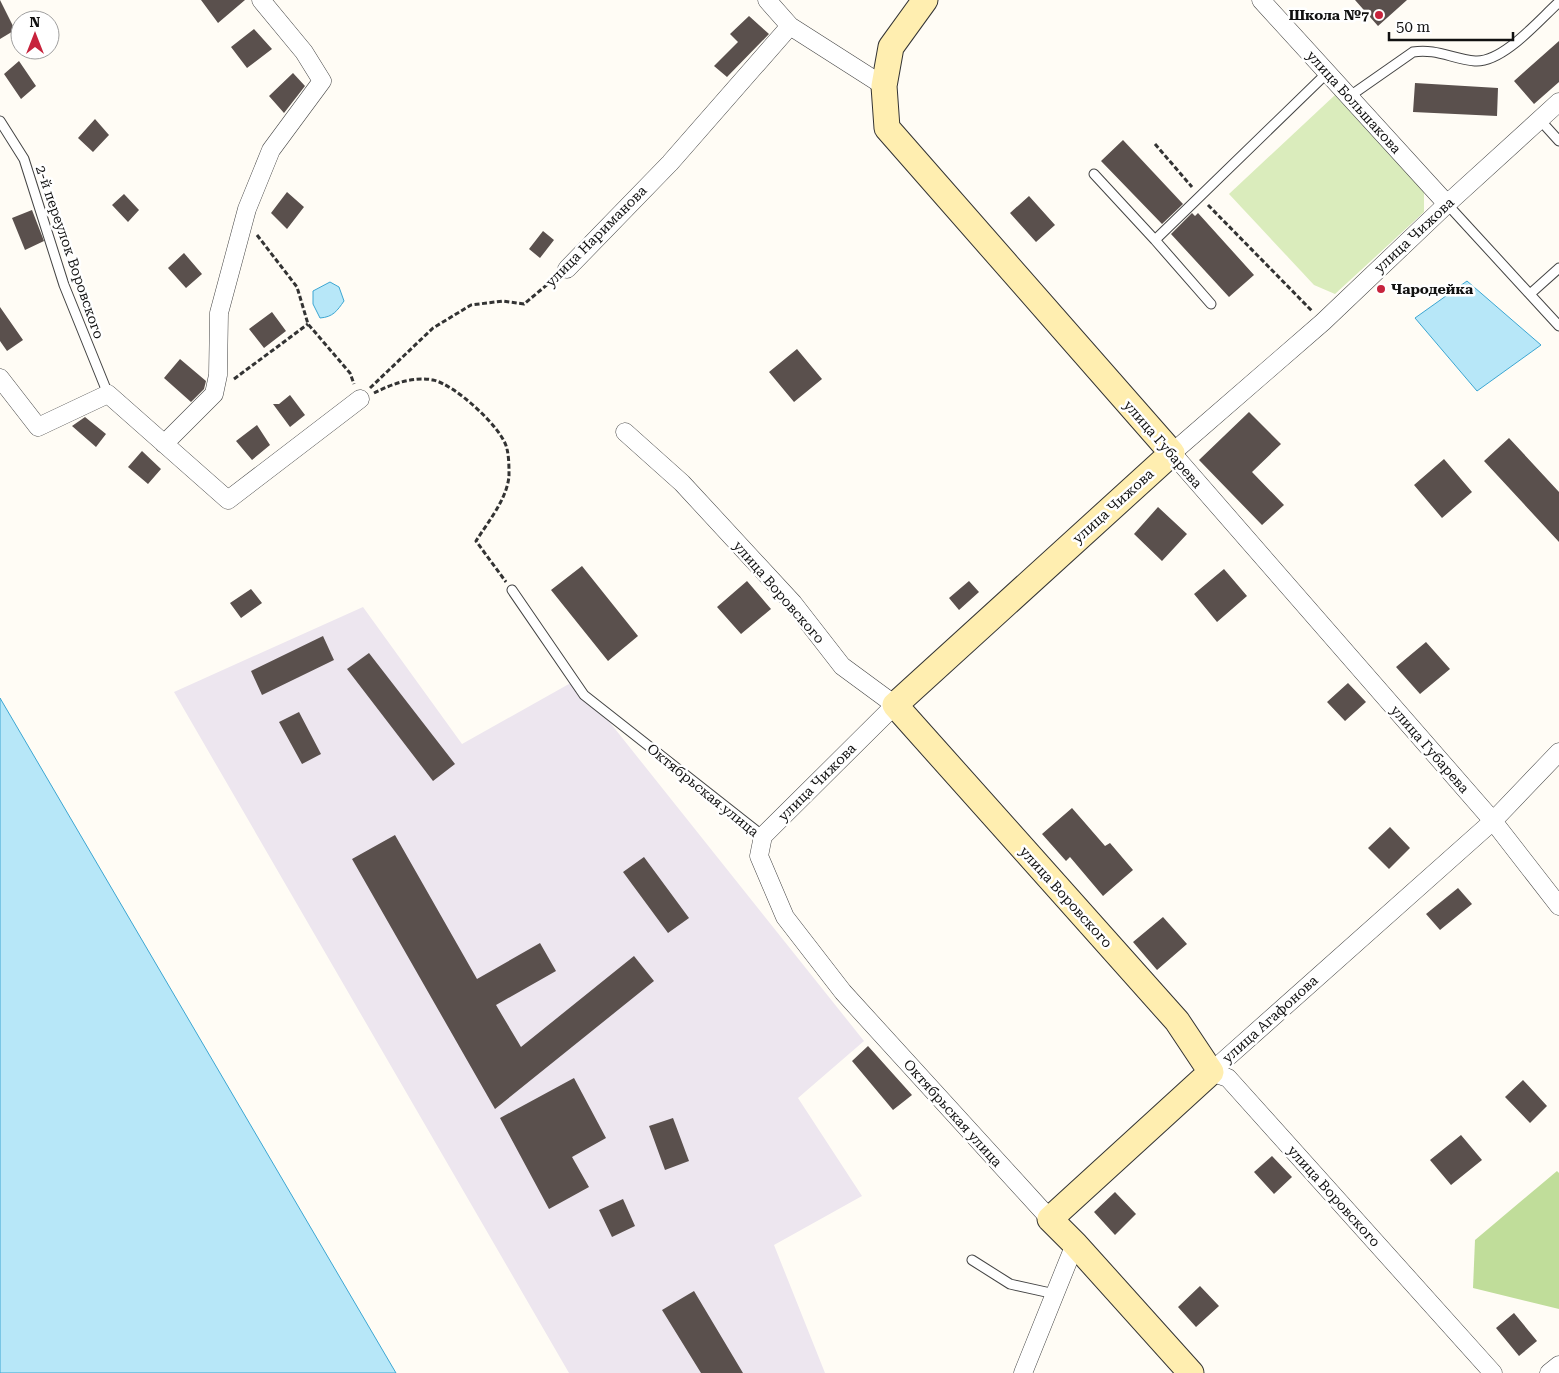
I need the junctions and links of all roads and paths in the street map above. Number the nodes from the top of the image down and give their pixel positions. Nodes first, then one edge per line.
1 (261, 0) edge
2 (767, 0) edge
3 (925, 0) edge
4 (1261, 0) edge
5 (1559, 2) edge
6 (790, 26) junction
7 (1328, 72) junction
8 (884, 86) junction
9 (1350, 96) junction
10 (1559, 102) edge
11 (1540, 120) junction
12 (0, 121) edge
13 (1559, 141) edge
14 (1155, 144) dead end
15 (1094, 174) dead end
16 (1200, 197) junction
17 (1447, 204) junction
18 (244, 220) junction
19 (1155, 240) junction
20 (1559, 268) edge
21 (567, 269) joint
22 (1530, 294) junction
23 (1211, 304) dead end
24 (1323, 322) junction
25 (308, 324) junction
26 (1559, 326) edge
27 (0, 378) edge
28 (108, 394) junction
29 (214, 394) junction
30 (360, 399) junction
31 (625, 432) dead end
32 (164, 444) junction
33 (1172, 453) junction
34 (512, 590) joint
35 (895, 705) junction
36 (1559, 752) edge
37 (1493, 821) junction
38 (763, 836) junction
39 (1559, 906) edge
40 (1211, 1072) junction
41 (1050, 1219) junction
42 (1075, 1244) junction
43 (972, 1260) dead end
44 (1054, 1294) junction
45 (1559, 1365) edge
46 (1022, 1373) edge
47 (1191, 1373) edge
48 (1492, 1373) edge
49 (1549, 1373) edge

1 - 18 street
2 - 6 street
3 - 8 street
4 - 7 street, улица Большакова
5 - 9 lane
6 - 8 street
6 - 21 street, улица Нариманова
7 - 9 street, улица Большакова
7 - 16 lane
8 - 33 street, улица Губарева
9 - 17 street, улица Большакова
10 - 11 street, улица Чижова
11 - 13 lane
11 - 17 street, улица Чижова
12 - 28 lane, 2-й переулок Воровского
14 - 16 path
15 - 19 lane
16 - 19 lane
16 - 24 path
17 - 22 lane
17 - 24 street, улица Чижова
18 - 25 path
18 - 29 street
19 - 23 lane
20 - 22 lane
21 - 30 path, улица Нариманова
22 - 26 lane
24 - 33 street, улица Чижова
25 - 29 path
25 - 30 path
27 - 28 street
28 - 32 street
29 - 32 street
30 - 32 street
30 - 34 path
31 - 35 street, улица Воровского
33 - 35 street, улица Чижова
33 - 37 street, улица Губарева
34 - 38 lane, Октябрьская улица
35 - 38 street, улица Чижова
35 - 40 street, улица Воровского
36 - 37 street, улица Агафонова
37 - 39 street, улица Губарева
37 - 40 street, улица Агафонова
38 - 41 street, Октябрьская улица
40 - 41 street, улица Агафонова
40 - 48 street, улица Воровского
41 - 42 street, Октябрьская улица
42 - 44 street
42 - 47 street, Октябрьская улица
43 - 44 lane
44 - 46 street
45 - 49 street

